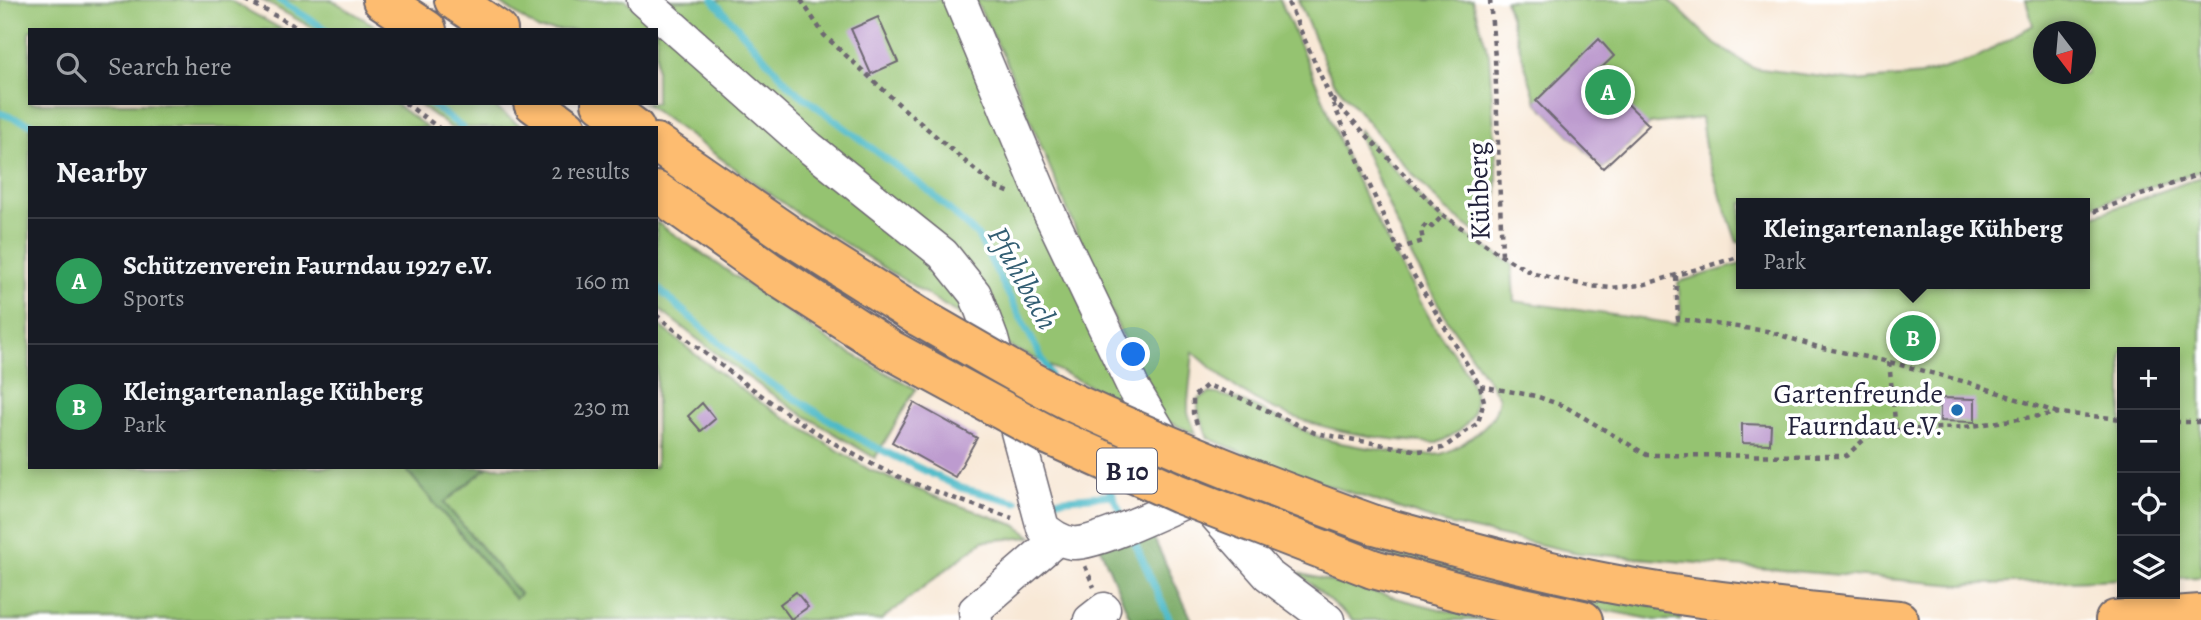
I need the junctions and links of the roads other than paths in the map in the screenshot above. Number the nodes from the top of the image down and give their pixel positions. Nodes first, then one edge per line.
1 (382, 0) edge
2 (454, 0) edge
3 (643, 0) edge
4 (960, 0) edge
5 (424, 28) edge
6 (495, 28) edge
7 (536, 105) edge
8 (604, 105) edge
9 (564, 126) edge
10 (632, 126) edge
11 (658, 144) edge
12 (658, 192) edge
13 (1198, 496) junction
14 (1058, 537) junction
15 (2201, 614) edge
16 (976, 620) edge
17 (1328, 620) edge
18 (1583, 620) edge
19 (1899, 620) edge
20 (2115, 620) edge

1 - 5 highway
2 - 6 highway
3 - 14 street
4 - 13 street
7 - 9 highway
8 - 10 highway
11 - 19 highway, B 10, bridge
12 - 18 highway, B 10, bridge
13 - 14 street
13 - 17 street
14 - 16 street
15 - 20 highway

